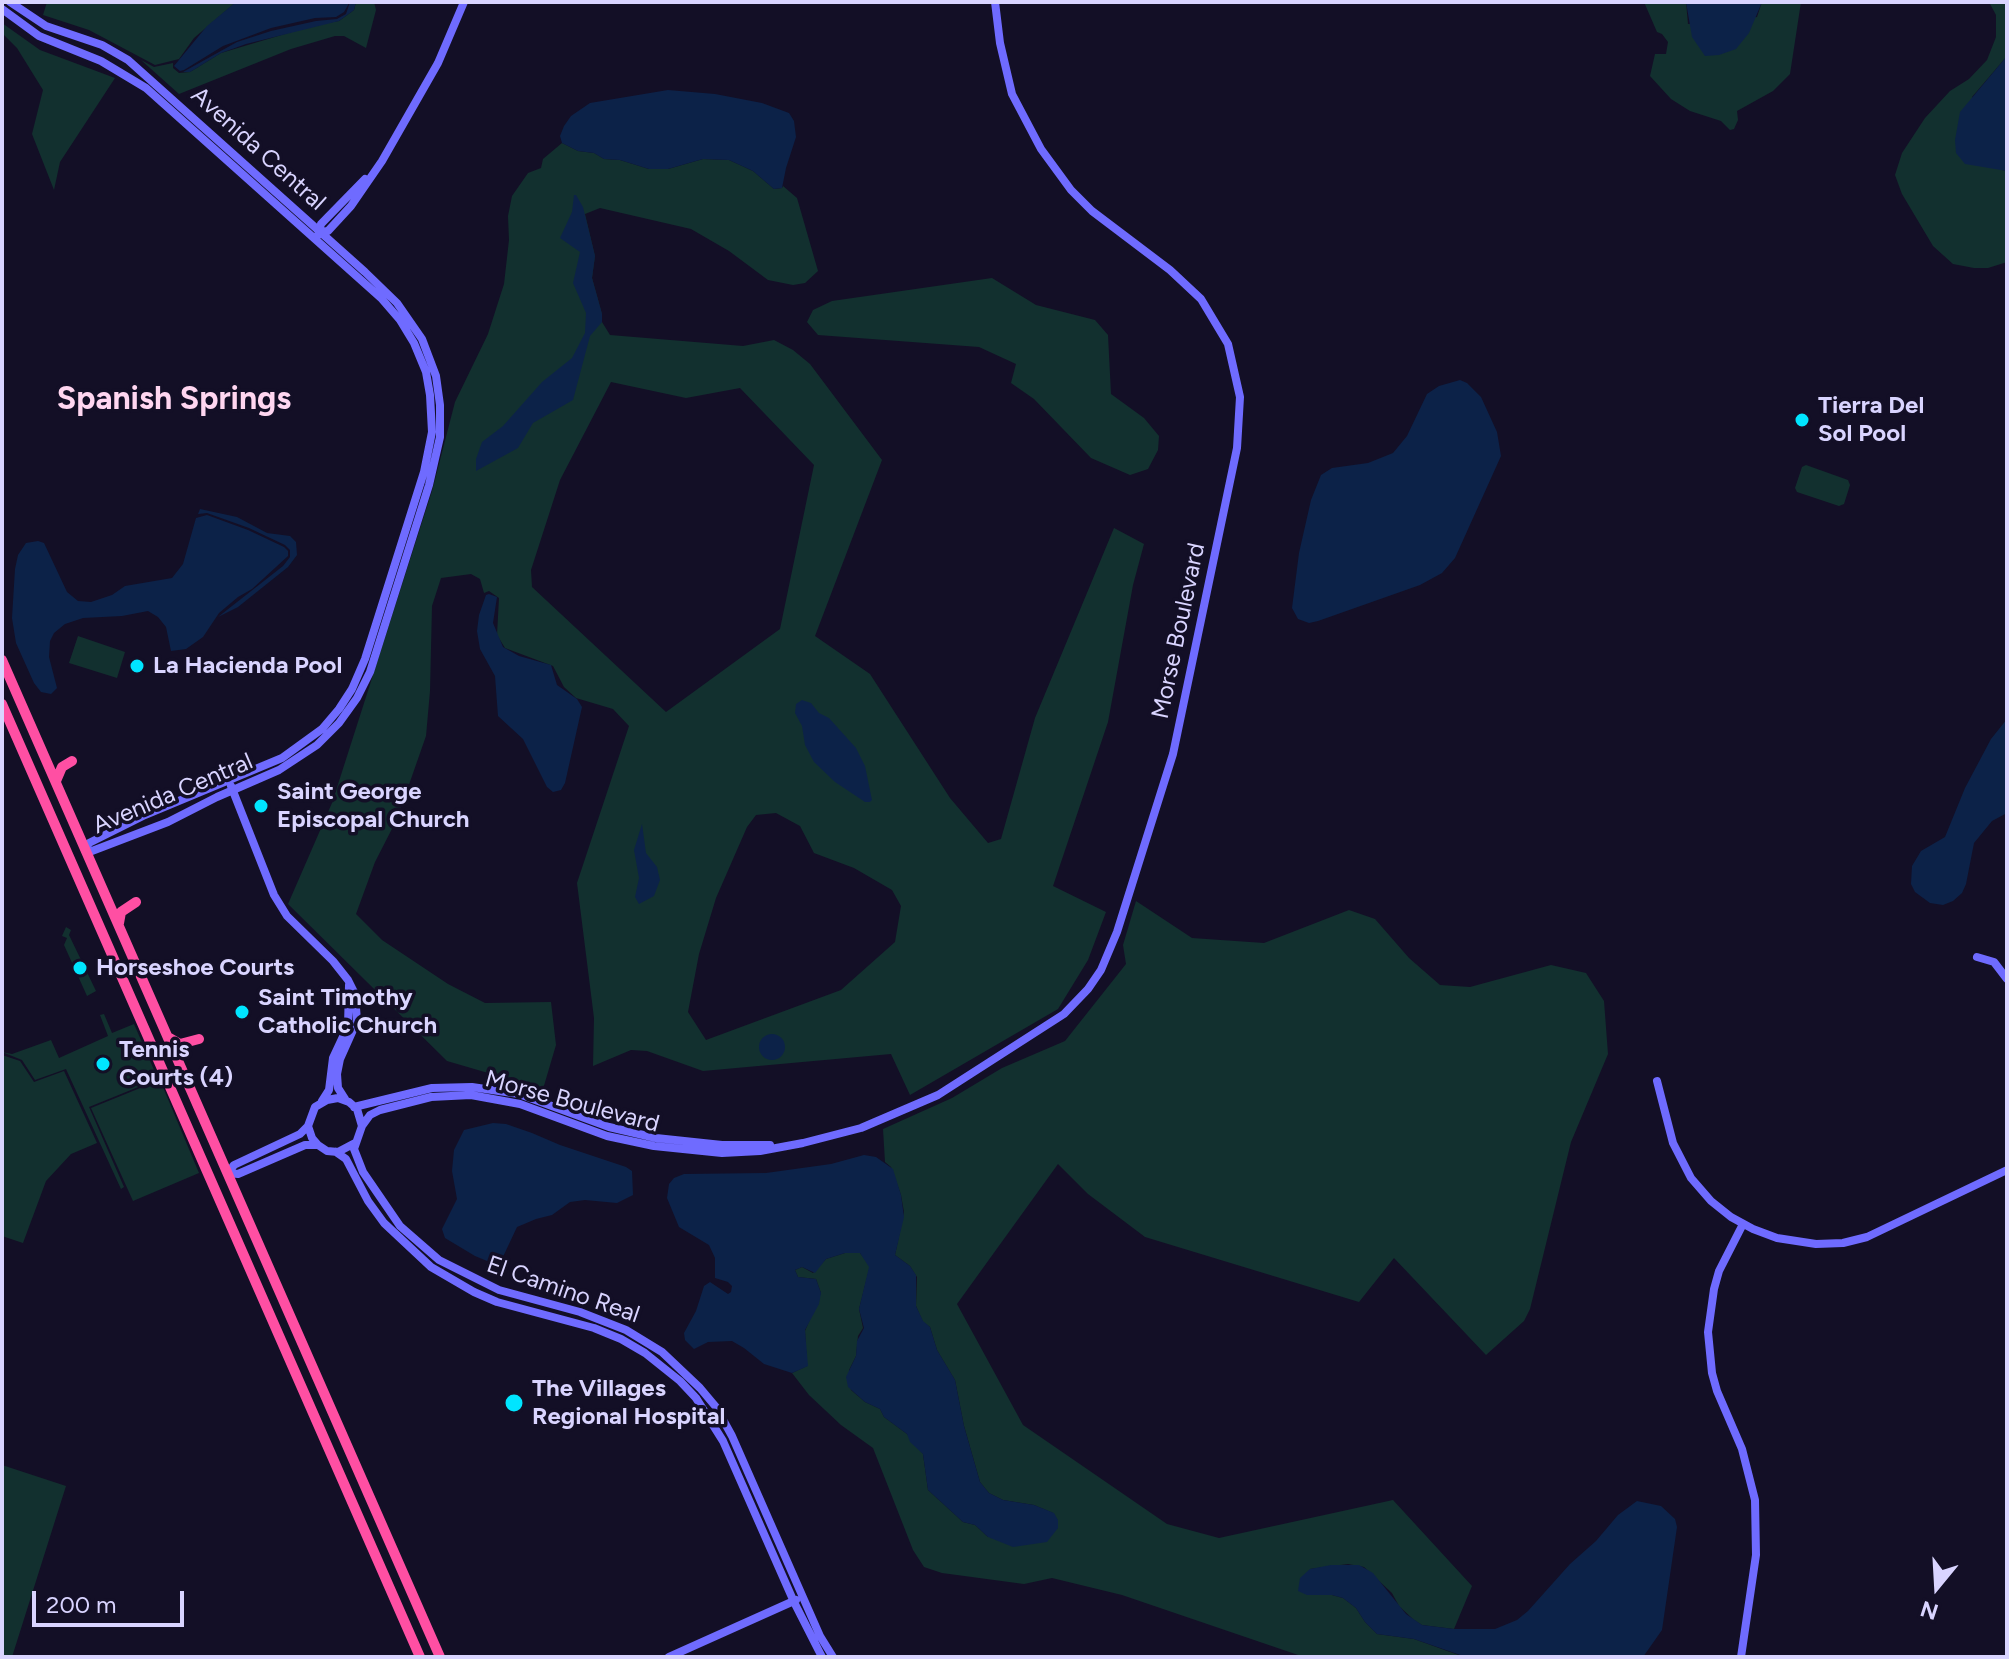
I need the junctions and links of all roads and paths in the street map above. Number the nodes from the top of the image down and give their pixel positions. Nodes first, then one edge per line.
1 (10, 2) edge
2 (464, 2) edge
3 (995, 2) edge
4 (2, 9) edge
5 (318, 235) junction
6 (2, 660) edge
7 (2, 704) edge
8 (46, 759) junction
9 (56, 783) junction
10 (231, 786) junction
11 (123, 833) junction
12 (85, 850) junction
13 (69, 856) junction
14 (109, 902) junction
15 (119, 925) junction
16 (1977, 957) dead end
17 (2007, 979) edge
18 (348, 980) junction
19 (167, 1037) junction
20 (178, 1061) junction
21 (1657, 1081) dead end
22 (346, 1100) junction
23 (400, 1100) junction
24 (322, 1102) junction
25 (354, 1107) junction
26 (308, 1126) junction
27 (362, 1126) junction
28 (355, 1143) junction
29 (318, 1145) junction
30 (336, 1152) junction
31 (2007, 1170) edge
32 (228, 1173) junction
33 (212, 1180) junction
34 (1743, 1224) junction
35 (396, 1230) junction
36 (454, 1270) junction
37 (449, 1279) junction
38 (597, 1318) junction
39 (594, 1328) junction
40 (732, 1436) junction
41 (723, 1441) junction
42 (803, 1597) junction
43 (794, 1602) junction
44 (420, 1657) edge
45 (440, 1657) edge
46 (669, 1657) edge
47 (822, 1657) edge
48 (833, 1657) edge
49 (1741, 1657) edge

1 - 5 street, Avenida Central
2 - 5 street
3 - 23 street, Morse Boulevard
4 - 5 street, Avenida Central
5 - 10 street, Avenida Central
6 - 8 highway
7 - 13 highway
8 - 9 highway
8 - 9 highway
9 - 12 highway
10 - 11 street, Avenida Central
10 - 11 street, Avenida Central
10 - 18 street
11 - 12 street, Avenida Central
12 - 13 highway
12 - 14 highway
13 - 33 highway
14 - 15 highway
14 - 15 highway
15 - 19 highway
16 - 17 street
18 - 22 street
18 - 24 street
19 - 20 highway
19 - 20 highway
20 - 32 highway
21 - 34 street
22 - 24 street
22 - 25 street
23 - 25 street, Morse Boulevard
23 - 27 street, Morse Boulevard
24 - 26 street
25 - 27 street
26 - 29 street
26 - 32 street
27 - 28 street
28 - 30 street
28 - 35 street, El Camino Real
29 - 30 street
29 - 32 street
30 - 35 street, El Camino Real
31 - 34 street
32 - 33 highway
32 - 45 highway
33 - 44 highway
34 - 49 street
35 - 36 street, El Camino Real
35 - 37 street, El Camino Real
36 - 37 street
36 - 38 street, El Camino Real
37 - 39 street, El Camino Real
38 - 39 street
38 - 40 street, El Camino Real
39 - 41 street, El Camino Real
40 - 41 street
40 - 42 street, El Camino Real
41 - 43 street, El Camino Real
42 - 43 street
42 - 48 street, El Camino Real
43 - 46 street
43 - 47 street, El Camino Real

